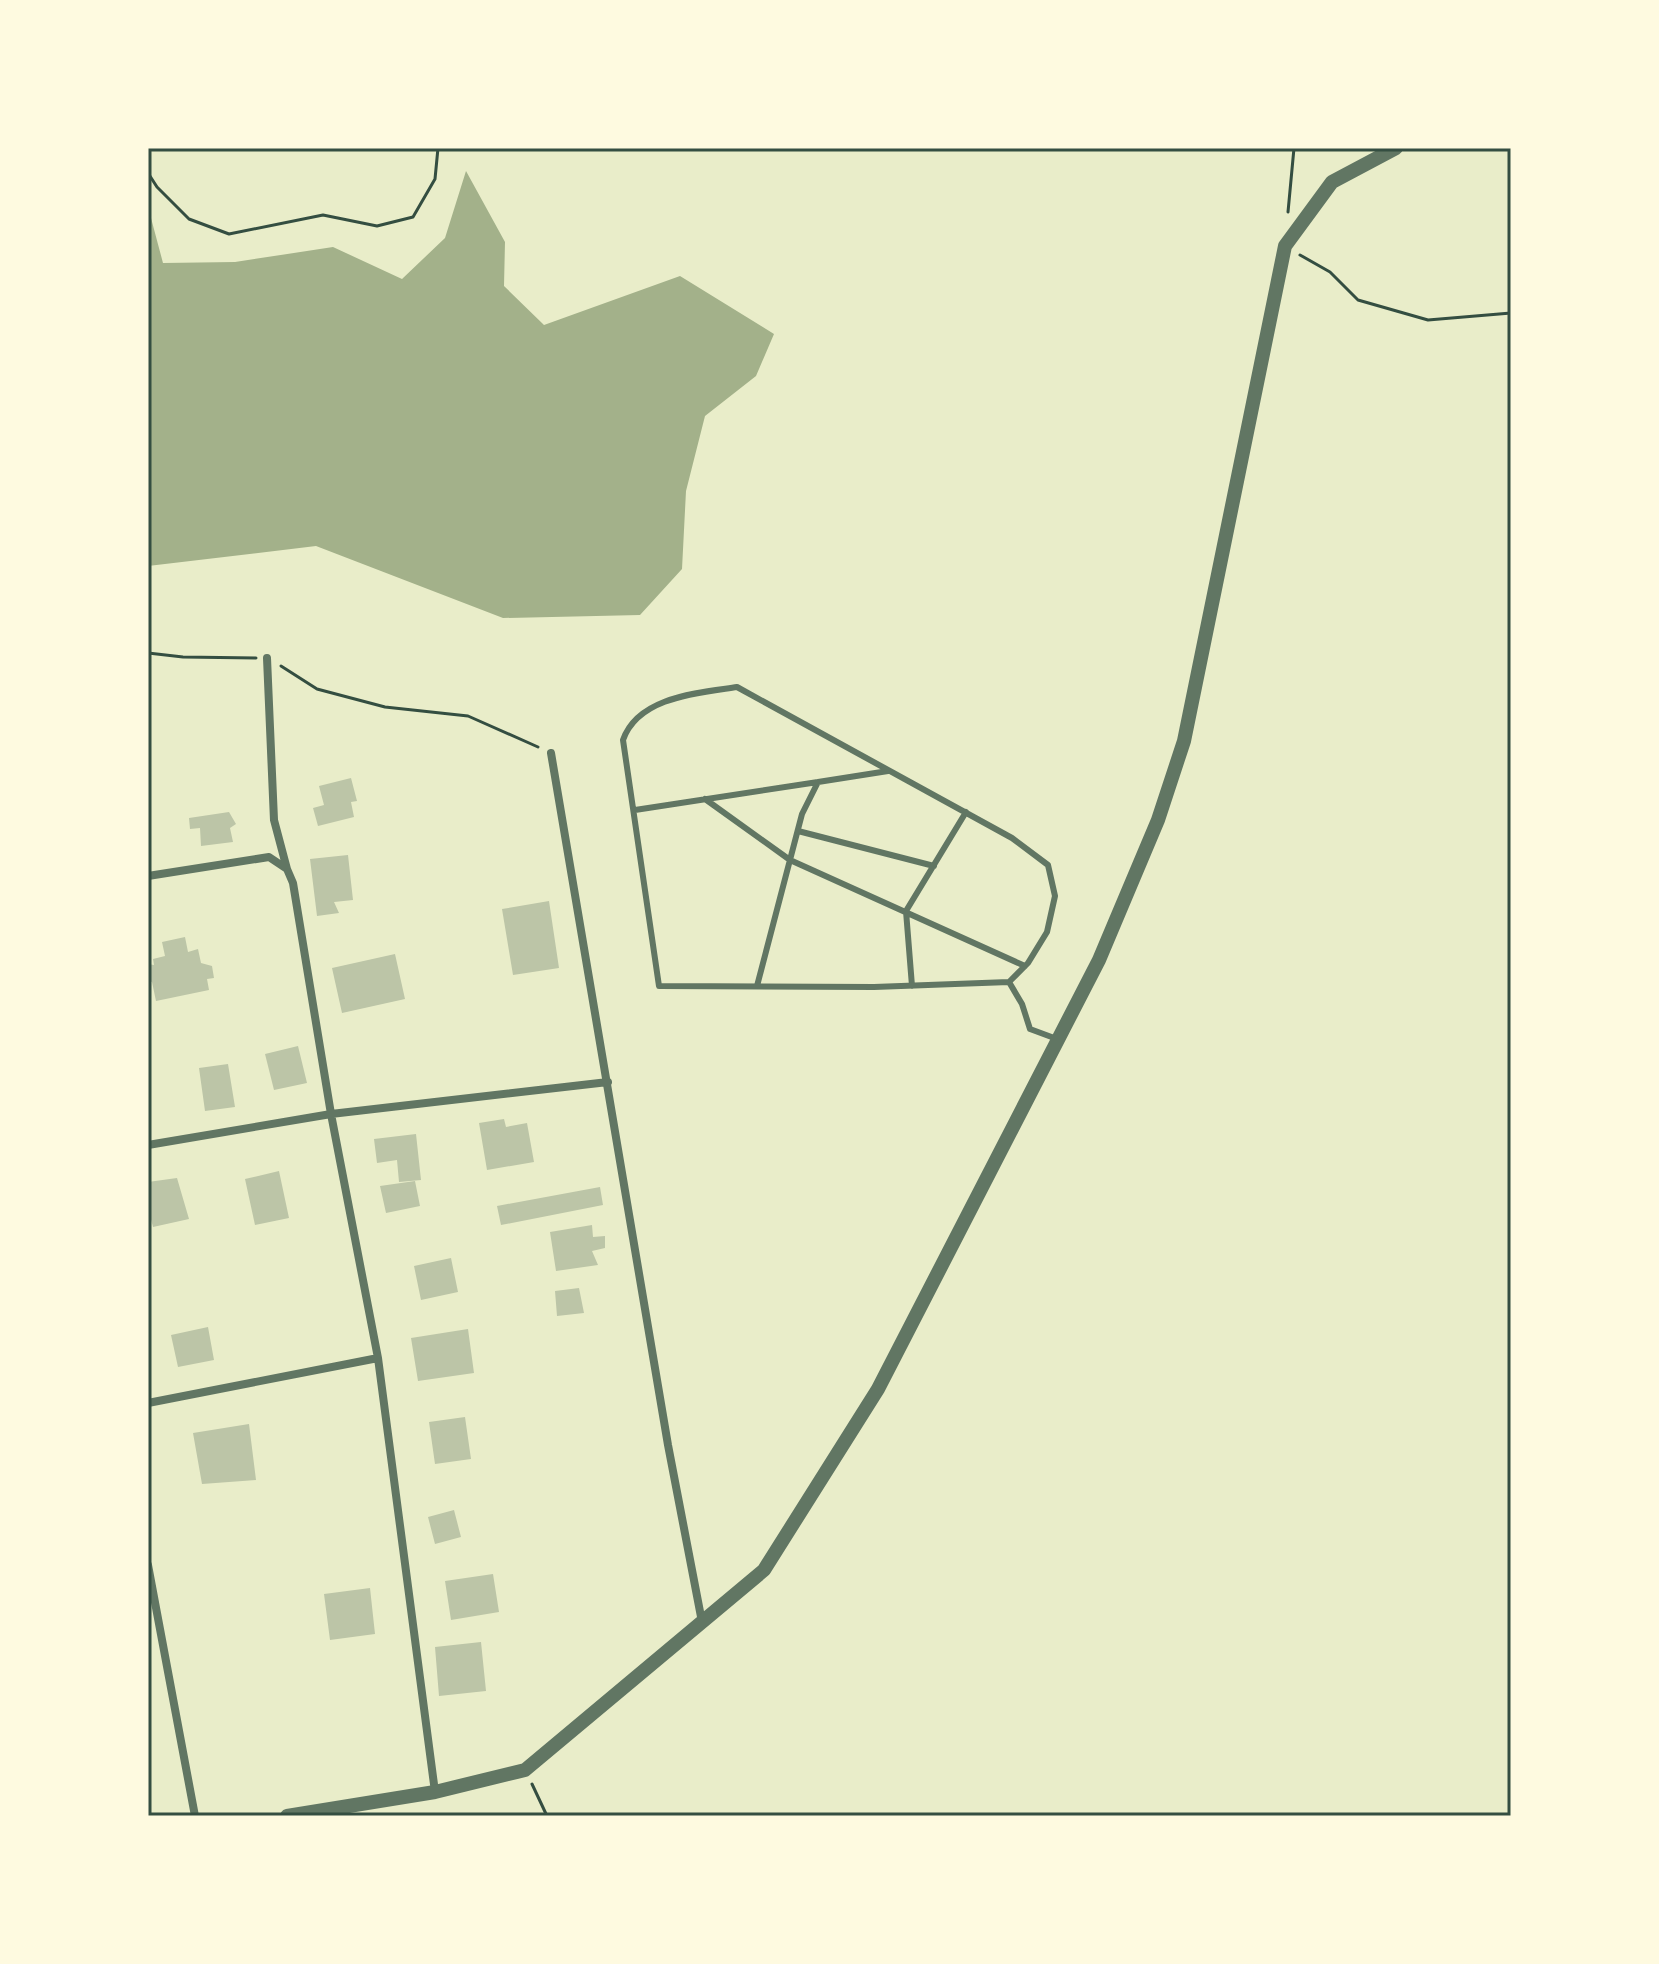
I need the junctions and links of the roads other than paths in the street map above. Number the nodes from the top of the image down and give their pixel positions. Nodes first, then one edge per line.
1 (1396, 148) edge
2 (267, 658) road end
3 (551, 753) road end
4 (890, 771) junction
5 (818, 782) junction
6 (705, 799) junction
7 (635, 810) junction
8 (966, 812) junction
9 (798, 831) junction
10 (790, 860) junction
11 (934, 866) junction
12 (287, 869) junction
13 (148, 876) edge
14 (906, 911) junction
15 (1025, 966) junction
16 (1009, 982) junction
17 (757, 986) junction
18 (912, 986) junction
19 (1058, 1039) junction
20 (608, 1082) junction
21 (331, 1114) junction
22 (148, 1145) edge
23 (378, 1358) junction
24 (148, 1403) edge
25 (148, 1565) edge
26 (702, 1622) junction
27 (435, 1792) junction
28 (195, 1816) edge
29 (287, 1816) edge

1 - 19 street
2 - 12 street
3 - 20 street
4 - 5 lane
4 - 7 lane
4 - 8 lane
5 - 6 lane
5 - 9 lane
6 - 7 lane
6 - 10 lane
7 - 17 lane
8 - 11 lane
8 - 15 lane
9 - 10 lane
9 - 11 lane
10 - 14 lane
10 - 17 lane
11 - 14 lane
12 - 13 street
12 - 21 street
14 - 15 lane
14 - 18 lane
15 - 16 lane
16 - 18 lane
16 - 19 lane
17 - 18 lane
19 - 26 street
20 - 21 street
20 - 26 street
21 - 22 street
21 - 23 street
23 - 24 street
23 - 27 street
25 - 28 street
26 - 27 street
27 - 29 street

